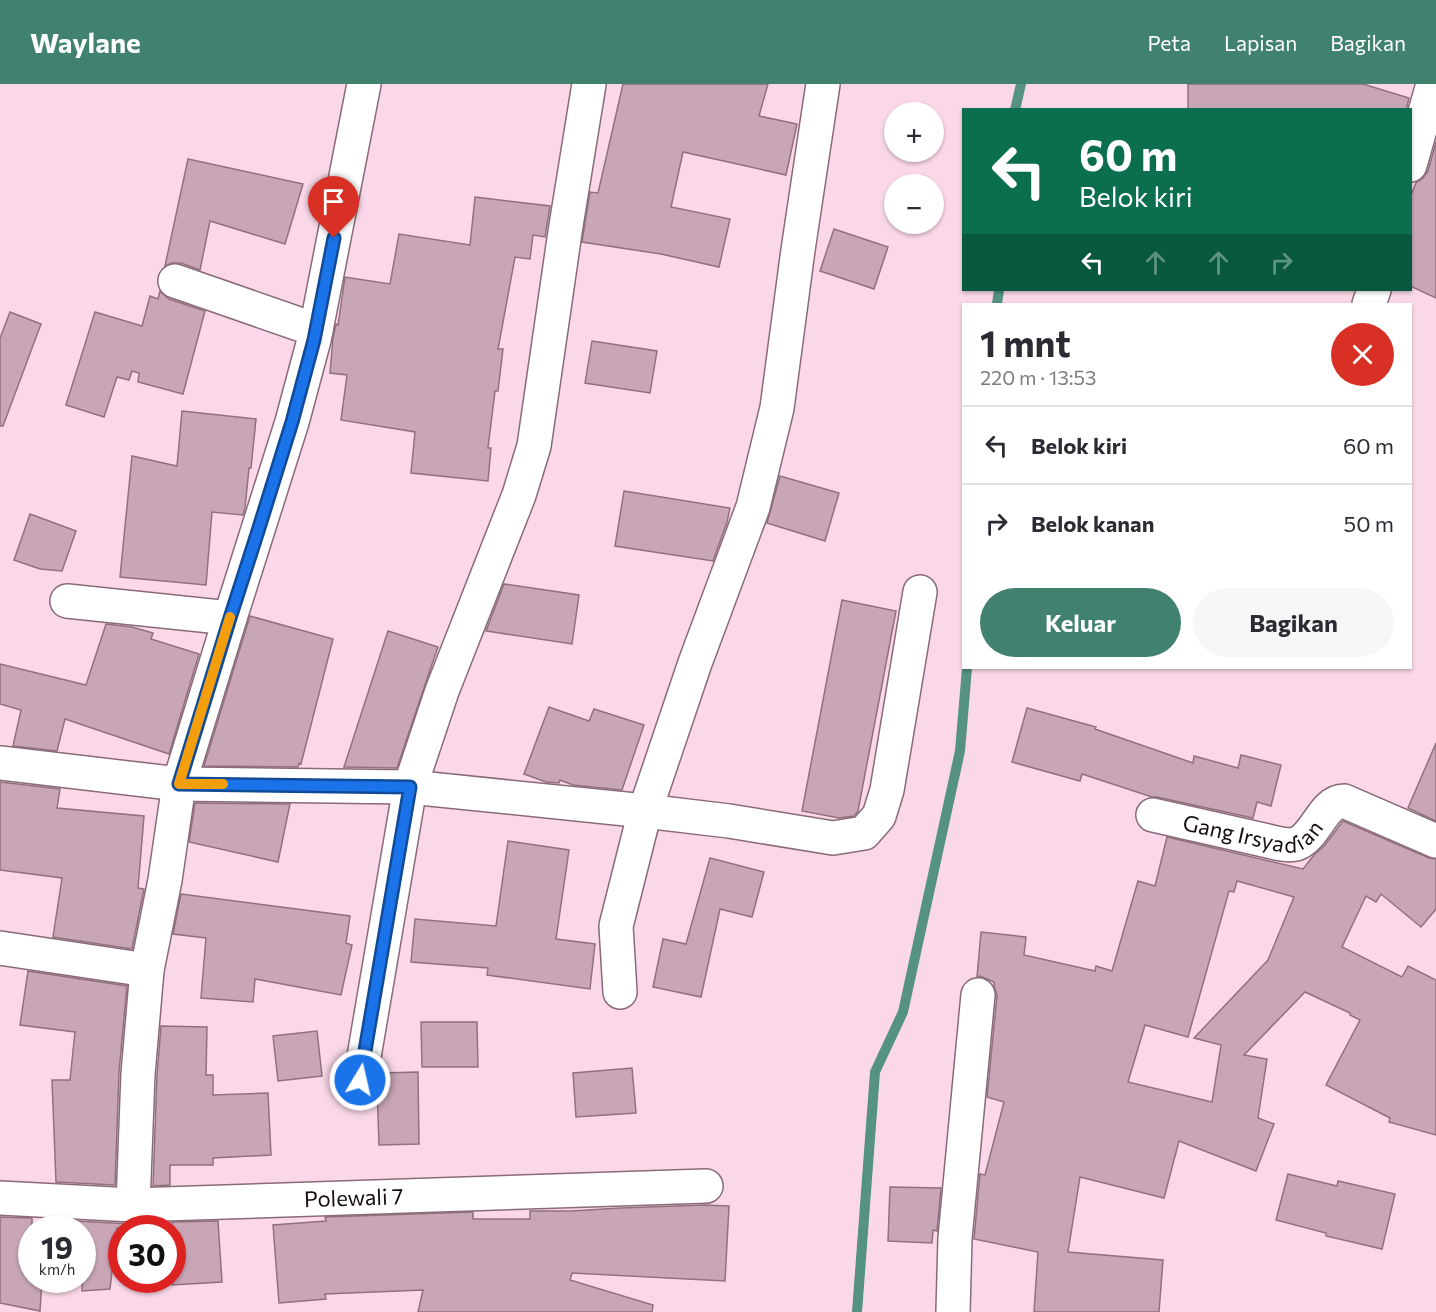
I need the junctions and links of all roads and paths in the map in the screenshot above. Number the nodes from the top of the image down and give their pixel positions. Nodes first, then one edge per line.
1 (364, 84) edge
2 (589, 84) edge
3 (823, 84) edge
4 (1434, 84) edge
5 (1412, 158) edge
6 (176, 281) dead end
7 (316, 330) junction
8 (920, 592) dead end
9 (67, 601) dead end
10 (230, 618) junction
11 (0, 763) edge
12 (179, 784) junction
13 (410, 787) junction
14 (645, 811) junction
15 (1153, 815) dead end
16 (1436, 841) edge
17 (0, 948) edge
18 (147, 970) junction
19 (620, 992) dead end
20 (978, 995) dead end
21 (360, 1080) dead end
22 (706, 1186) dead end
23 (0, 1198) edge
24 (133, 1205) junction
25 (953, 1312) edge

1 - 7 street
2 - 13 street
3 - 14 street
4 - 5 street
6 - 7 street
7 - 10 street
8 - 14 street
9 - 10 street
10 - 12 street
11 - 12 street
12 - 13 street
12 - 18 street
13 - 14 street
13 - 21 street
14 - 19 street
15 - 16 street, Gang Irsyadian
17 - 18 street
18 - 24 street
20 - 25 street
22 - 24 street, Polewali 7
23 - 24 street, Polewali 7

